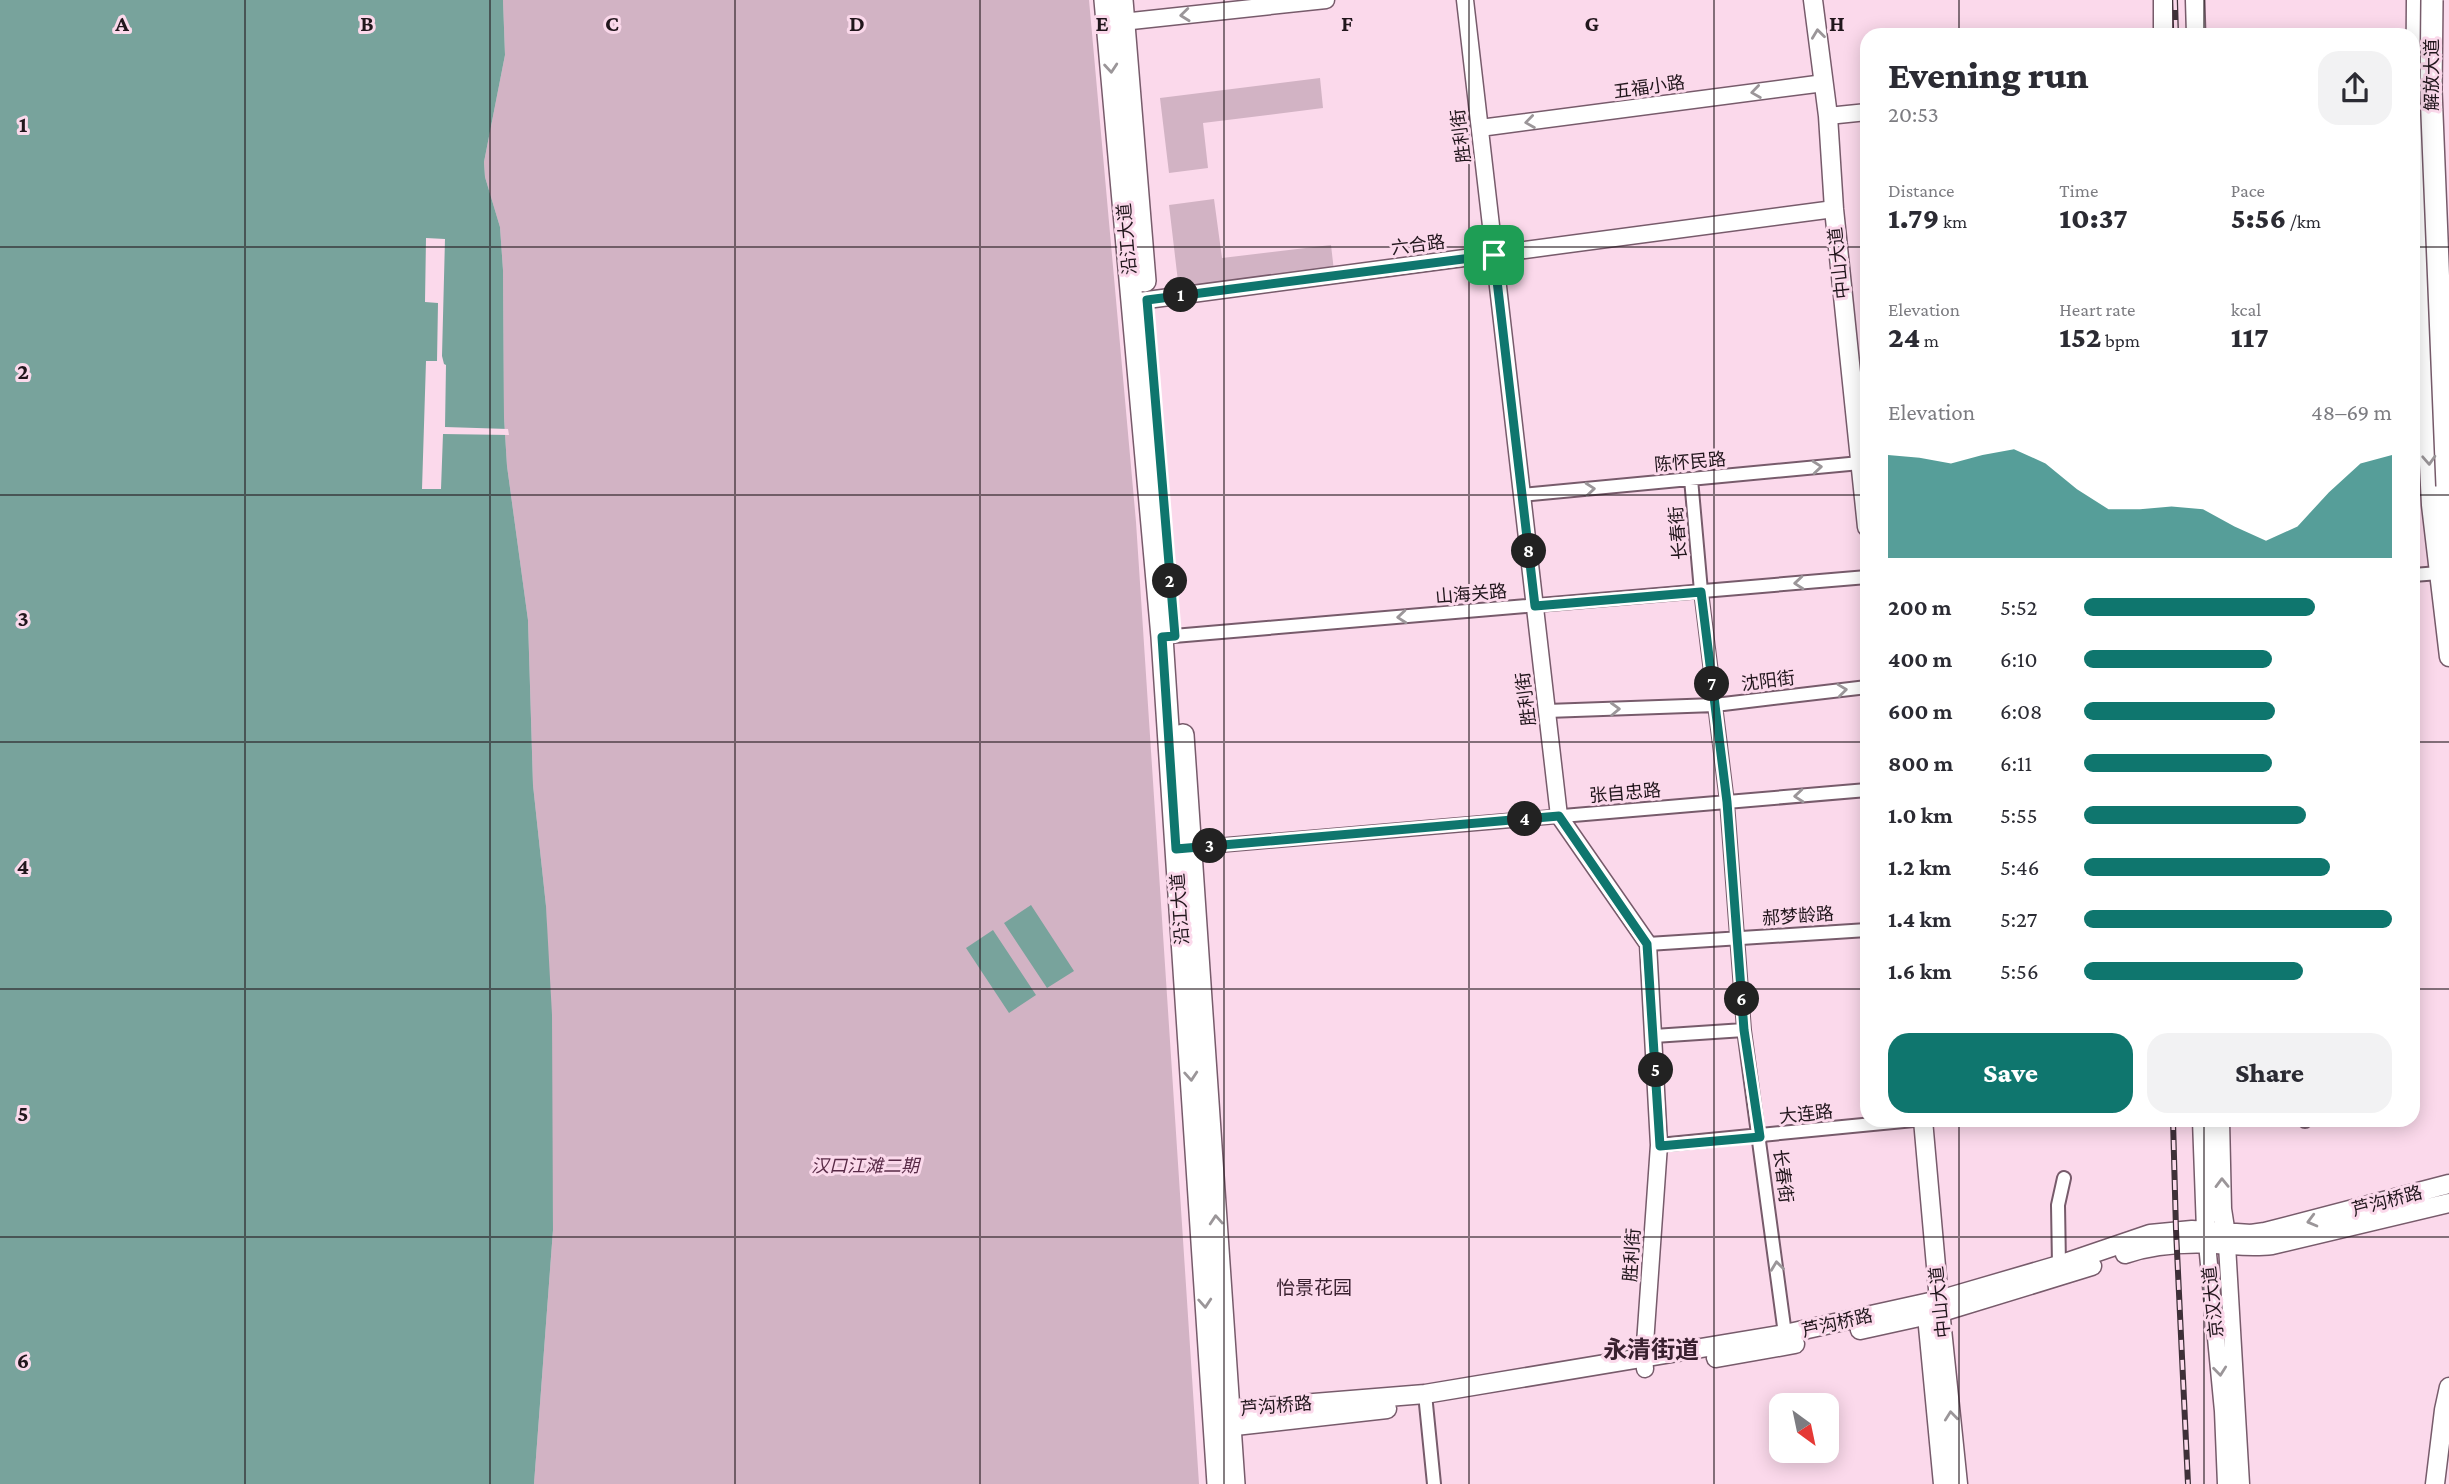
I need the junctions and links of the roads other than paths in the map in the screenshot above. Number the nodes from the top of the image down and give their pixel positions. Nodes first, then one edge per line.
1 (1105, 0) edge
2 (1122, 0) edge
3 (1326, 0) edge
4 (1465, 0) edge
5 (1813, 0) edge
6 (2163, 0) edge
7 (2195, 0) edge
8 (2416, 0) edge
9 (2432, 0) edge
10 (2444, 0) edge
11 (1116, 22) junction
12 (2163, 28) edge
13 (2196, 28) edge
14 (2415, 28) edge
15 (2449, 31) edge
16 (2420, 32) edge
17 (1824, 83) junction
18 (2420, 109) edge
19 (2449, 109) edge
20 (2420, 110) edge
21 (1860, 113) edge
22 (1828, 116) junction
23 (1479, 128) junction
24 (1834, 209) junction
25 (2449, 214) edge
26 (2420, 237) edge
27 (2449, 254) edge
28 (1494, 255) junction
29 (1140, 301) junction
30 (1860, 463) joint
31 (1691, 479) junction
32 (1522, 495) junction
33 (2439, 573) junction
34 (2420, 574) edge
35 (1860, 577) edge
36 (1701, 592) junction
37 (1535, 606) junction
38 (2449, 611) edge
39 (1168, 636) junction
40 (2449, 657) edge
41 (1860, 688) edge
42 (1715, 705) junction
43 (1547, 711) junction
44 (1860, 791) edge
45 (1727, 802) junction
46 (1559, 816) junction
47 (1184, 848) junction
48 (1860, 930) edge
49 (1737, 938) junction
50 (1647, 944) junction
51 (1744, 1030) junction
52 (1654, 1036) junction
53 (1860, 1126) edge
54 (1923, 1127) edge
55 (2202, 1127) edge
56 (2220, 1127) edge
57 (1760, 1137) junction
58 (1660, 1146) junction
59 (2064, 1178) dead end
60 (2449, 1184) edge
61 (2449, 1203) edge
62 (2206, 1238) junction
63 (2226, 1239) junction
64 (2059, 1265) junction
65 (1934, 1308) junction
66 (1785, 1334) junction
67 (1644, 1364) junction
68 (2449, 1387) edge
69 (1426, 1399) junction
70 (1221, 1419) junction
71 (1218, 1484) edge
72 (1234, 1484) edge
73 (1434, 1484) edge
74 (1943, 1484) edge
75 (1958, 1484) edge
76 (2226, 1484) edge
77 (2241, 1484) edge
78 (2435, 1484) edge

1 - 11 main road, 沿江大道
2 - 11 main road, 沿江大道
3 -> 11 street
4 - 23 street, 胜利街
17 -> 5 main road, 中山大道
6 - 12 main road
7 - 13 main road
8 - 14 main road, 解放大道
9 - 38 main road, 解放大道, bridge
10 - 27 main road, 解放大道
11 - 29 main road, 沿江大道
15 - 16 main road
17 - 22 main road, 中山大道
17 -> 23 street, 五福小路
18 - 19 street
20 - 25 main road
21 - 22 street
22 - 24 main road, 中山大道
23 - 28 street, 胜利街
24 - 28 street, 六合路
24 - 30 main road, 中山大道
26 -> 33 main road, 解放大道
28 - 29 street, 六合路
28 - 32 street, 胜利街
29 - 39 main road, 沿江大道
31 -> 30 street, 陈怀民路
32 -> 31 street, 陈怀民路
31 - 36 street, 长春街
32 - 37 street, 胜利街
33 - 34 street
33 - 40 main road, 解放大道
35 -> 36 street, 山海关路
36 - 37 street, 山海关路
36 - 42 street, 长春街
37 -> 39 street, 山海关路
37 - 43 street, 胜利街
39 - 47 main road, 沿江大道
42 -> 41 street, 沈阳街
43 -> 42 street, 沈阳街
42 - 45 street, 长春街
43 - 46 street, 胜利街
44 -> 45 street, 张自忠路
45 - 46 street, 张自忠路
45 - 49 street, 长春街
46 - 47 street, 张自忠路
46 - 50 street, 胜利街
47 - 70 main road, 沿江大道
48 - 49 street, 郝梦龄路
49 - 50 street, 郝梦龄路
49 - 51 street, 长春街
50 - 52 street, 胜利街
51 - 52 street
51 - 57 street, 长春街
52 - 58 street, 胜利街
53 - 57 street, 大连路
54 - 65 main road, 中山大道
55 - 62 main road, 京汉大道
63 -> 56 main road, 京汉大道
57 - 58 street, 大连路
66 -> 57 street, 长春街
58 - 67 street, 胜利街
59 - 64 street
60 -> 63 main road, 芦沟桥路
61 - 63 main road, 芦沟桥路
62 - 63 main road, 芦沟桥路
62 - 64 main road, 芦沟桥路
62 - 65 main road, 芦沟桥路
62 -> 76 street, 京汉大道
63 - 77 street, 京汉大道
64 - 65 main road, 芦沟桥路
65 - 66 main road, 芦沟桥路
65 - 67 main road, 芦沟桥路
65 - 74 main road, 中山大道
75 -> 65 main road, 中山大道
66 - 67 main road, 芦沟桥路
67 - 69 main road, 芦沟桥路
68 - 78 main road
69 - 70 main road, 芦沟桥路
69 - 73 street
70 - 71 main road, 沿江大道
70 - 72 main road, 沿江大道

